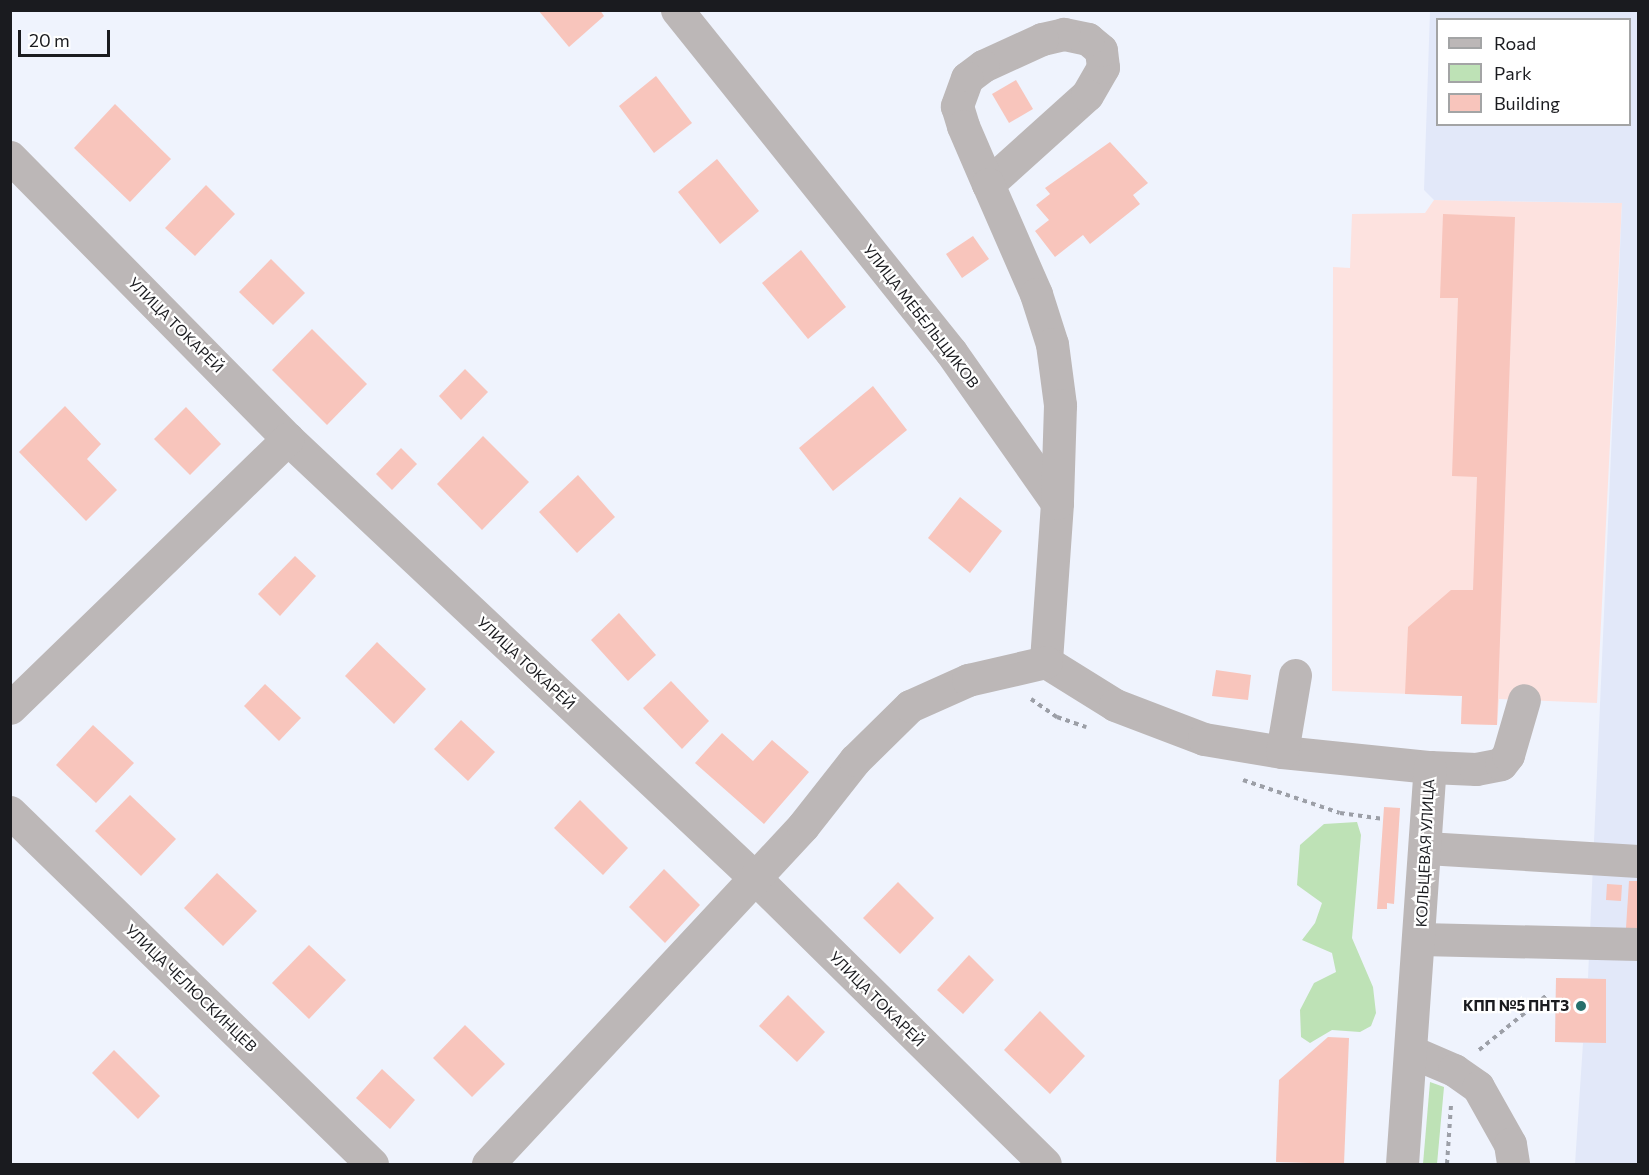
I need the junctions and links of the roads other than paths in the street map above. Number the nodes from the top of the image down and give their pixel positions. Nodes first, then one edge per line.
1 (677, 10) edge
2 (10, 157) edge
3 (988, 184) junction
4 (288, 439) junction
5 (1057, 503) junction
6 (1046, 662) junction
7 (1295, 675) dead end
8 (1524, 700) dead end
9 (10, 708) edge
10 (1282, 752) junction
11 (1430, 766) junction
12 (10, 812) edge
13 (1426, 848) junction
14 (1638, 861) edge
15 (755, 878) junction
16 (1420, 939) junction
17 (1638, 944) edge
18 (1412, 1052) junction
19 (372, 1164) edge
20 (488, 1164) edge
21 (1045, 1164) edge
22 (1402, 1164) edge
23 (1513, 1164) edge

1 - 5 street, УЛИЦА МЕБЕЛЬЩИКОВ
2 - 4 street, УЛИЦА ТОКАРЕЙ
3 - 3 street
3 - 5 street
4 - 9 street
4 - 15 street, УЛИЦА ТОКАРЕЙ
5 - 6 street
6 - 10 street, КОЛЬЦЕВАЯ УЛИЦА
6 - 15 street
7 - 10 street
8 - 11 street
10 - 11 street, КОЛЬЦЕВАЯ УЛИЦА
11 - 13 street, КОЛЬЦЕВАЯ УЛИЦА
12 - 19 street, УЛИЦА ЧЕЛЮСКИНЦЕВ
13 - 14 street
13 - 16 street, КОЛЬЦЕВАЯ УЛИЦА
15 - 20 street
15 - 21 street, УЛИЦА ТОКАРЕЙ
16 - 17 street
16 - 18 street, КОЛЬЦЕВАЯ УЛИЦА
18 - 22 street, КОЛЬЦЕВАЯ УЛИЦА
18 - 23 street

